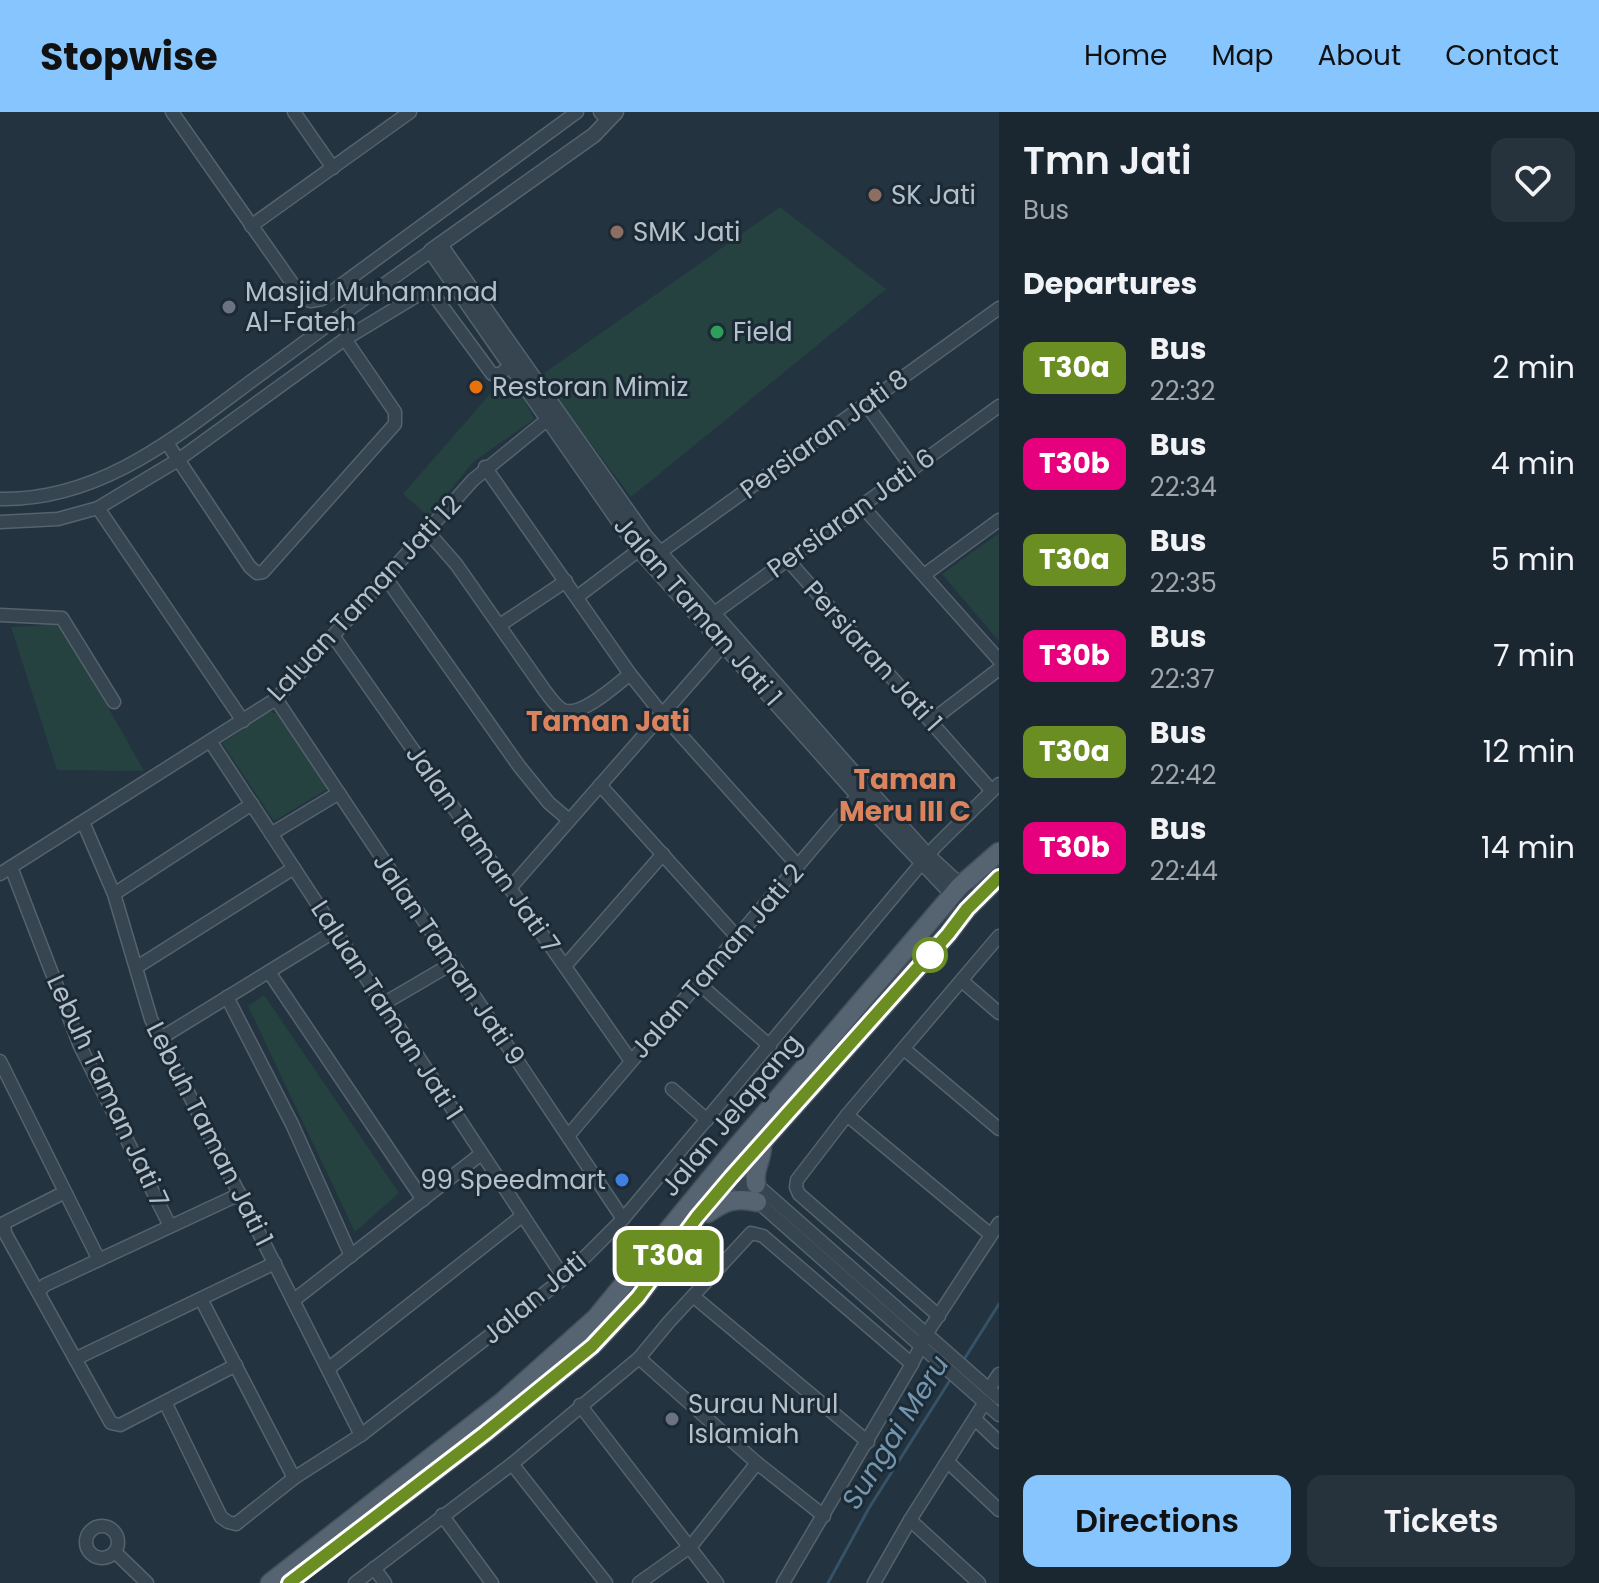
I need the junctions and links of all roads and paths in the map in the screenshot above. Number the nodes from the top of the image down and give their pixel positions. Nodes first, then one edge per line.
1 (172, 112) edge
2 (294, 112) edge
3 (410, 112) edge
4 (577, 112) edge
5 (608, 115) edge
6 (333, 168) junction
7 (251, 226) junction
8 (435, 248) junction
9 (999, 308) edge
10 (491, 338) junction
11 (345, 339) junction
12 (474, 350) junction
13 (516, 363) junction
14 (866, 404) junction
15 (999, 406) edge
16 (552, 416) junction
17 (167, 443) junction
18 (178, 460) junction
19 (485, 467) junction
20 (913, 469) junction
21 (0, 499) edge
22 (862, 506) junction
23 (98, 508) junction
24 (999, 520) edge
25 (0, 522) edge
26 (427, 531) junction
27 (650, 554) junction
28 (787, 559) junction
29 (924, 575) junction
30 (386, 578) junction
31 (566, 581) junction
32 (577, 597) junction
33 (0, 615) edge
34 (708, 618) junction
35 (500, 625) junction
36 (334, 637) junction
37 (724, 644) junction
38 (999, 660) edge
39 (999, 669) edge
40 (630, 674) junction
41 (276, 699) junction
42 (114, 702) dead end
43 (662, 714) junction
44 (243, 721) junction
45 (931, 721) junction
46 (210, 741) junction
47 (600, 785) junction
48 (995, 787) edge
49 (862, 791) junction
50 (339, 793) junction
51 (252, 804) junction
52 (569, 820) junction
53 (83, 822) junction
54 (271, 834) junction
55 (999, 852) edge
56 (663, 854) junction
57 (925, 860) junction
58 (798, 866) junction
59 (294, 868) junction
60 (6, 870) edge
61 (999, 877) edge
62 (510, 888) junction
63 (956, 890) junction
64 (114, 894) junction
65 (971, 904) junction
66 (335, 931) junction
67 (999, 936) edge
68 (737, 937) junction
69 (453, 963) junction
70 (565, 966) junction
71 (137, 967) junction
72 (269, 972) junction
73 (962, 981) junction
74 (698, 983) junction
75 (227, 997) junction
76 (383, 1004) junction
77 (999, 1013) edge
78 (161, 1038) junction
79 (770, 1046) junction
80 (904, 1049) junction
81 (0, 1061) edge
82 (631, 1061) junction
83 (672, 1089) dead end
84 (847, 1115) junction
85 (707, 1120) junction
86 (999, 1129) edge
87 (568, 1136) junction
88 (762, 1143) junction
89 (481, 1154) junction
90 (729, 1176) junction
91 (65, 1192) junction
92 (756, 1193) junction
93 (240, 1194) junction
94 (423, 1200) junction
95 (522, 1216) junction
96 (697, 1217) junction
97 (623, 1219) junction
98 (999, 1223) edge
99 (170, 1226) junction
100 (991, 1235) junction
101 (351, 1256) junction
102 (99, 1260) junction
103 (275, 1263) junction
104 (564, 1278) junction
105 (38, 1292) junction
106 (693, 1296) junction
107 (201, 1299) junction
108 (294, 1300) junction
109 (939, 1316) junction
110 (927, 1342) junction
111 (639, 1358) junction
112 (75, 1359) junction
113 (912, 1364) junction
114 (236, 1365) junction
115 (328, 1369) junction
116 (999, 1374) edge
117 (991, 1396) edge
118 (165, 1402) junction
119 (580, 1405) junction
120 (999, 1415) edge
121 (975, 1419) junction
122 (361, 1435) junction
123 (868, 1442) junction
124 (999, 1442) edge
125 (948, 1462) junction
126 (757, 1463) junction
127 (512, 1464) junction
128 (294, 1478) junction
129 (999, 1510) edge
130 (442, 1515) junction
131 (824, 1516) junction
132 (910, 1520) junction
133 (691, 1546) junction
134 (374, 1568) junction
135 (138, 1583) edge
136 (147, 1583) edge
137 (270, 1583) edge
138 (289, 1583) edge
139 (355, 1583) edge
140 (385, 1583) edge
141 (492, 1583) edge
142 (606, 1583) edge
143 (639, 1583) edge
144 (717, 1583) edge
145 (783, 1583) edge
146 (874, 1583) edge
147 (979, 1583) edge

1 - 7 street
2 - 6 street
3 - 6 street
4 - 7 street
5 - 8 street
6 - 7 street
8 - 10 street, Jalan Taman Jati 1
8 - 13 street, Jalan Taman Jati 1
8 - 17 street
9 - 14 street, Persiaran Jati 8
10 - 12 street
10 - 13 street, Jalan Taman Jati 1
11 - 12 street
11 - 18 street
11 - 18 street
12 - 13 street
13 - 16 street, Jalan Taman Jati 1
14 - 20 street
14 - 27 street, Persiaran Jati 8
15 - 20 street, Persiaran Jati 6
16 - 19 street, Laluan Taman Jati 12
16 - 27 street, Jalan Taman Jati 1
16 - 27 street, Jalan Taman Jati 1
17 - 18 street
17 - 21 street
18 - 23 street
19 - 26 street, Laluan Taman Jati 12
19 - 31 street
20 - 22 street, Persiaran Jati 6
22 - 28 street, Persiaran Jati 6
22 - 29 street
23 - 25 street
23 - 44 street
24 - 29 street
26 - 30 street, Laluan Taman Jati 12
26 - 35 street
27 - 32 street, Persiaran Jati 8
27 - 34 street, Jalan Taman Jati 1
28 - 34 street, Persiaran Jati 6
28 - 45 street, Persiaran Jati 1
29 - 38 street
30 - 36 street, Laluan Taman Jati 12
30 - 52 street
31 - 32 street
31 - 35 street
32 - 40 street
33 - 42 street
34 - 37 street, Jalan Taman Jati 1
34 - 49 street, Jalan Taman Jati 1
35 - 40 street
36 - 41 street, Laluan Taman Jati 12
36 - 62 street, Jalan Taman Jati 7
37 - 43 street
37 - 49 street, Jalan Taman Jati 1
39 - 45 street
40 - 43 street
41 - 44 street, Laluan Taman Jati 12
41 - 50 street, Jalan Taman Jati 9
43 - 47 street
43 - 58 street
44 - 46 street, Laluan Taman Jati 12
45 - 48 street, Persiaran Jati 1
46 - 51 street, Laluan Taman Jati 1
46 - 53 street, Laluan Taman Jati 12
47 - 52 street
47 - 56 street
48 - 57 street, Jalan Jati
49 - 57 street, Jalan Taman Jati 1
49 - 58 street, Jalan Taman Jati 2
50 - 54 street
50 - 69 street, Jalan Taman Jati 9
51 - 54 street, Laluan Taman Jati 1
51 - 64 street
52 - 62 street
53 - 60 street, Laluan Taman Jati 12
53 - 64 street, Lebuh Taman Jati 1
54 - 59 street, Laluan Taman Jati 1
55 - 63 main road, Jalan Jelapang
56 - 68 street
56 - 70 street
57 - 63 street, Jalan Taman Jati 1
57 - 79 street, Jalan Jati
58 - 68 street, Jalan Taman Jati 2
59 - 66 street, Laluan Taman Jati 1
59 - 71 street
60 - 99 street, Lebuh Taman Jati 7
61 - 65 main road, Jalan Jelapang
62 - 70 street, Jalan Taman Jati 7
63 - 65 street, Jalan Taman Jati 1
63 - 90 main road, Jalan Jelapang
64 - 71 street, Lebuh Taman Jati 1
65 - 88 main road, Jalan Jelapang
66 - 72 street
66 - 76 street, Laluan Taman Jati 1
67 - 73 street
68 - 74 street, Jalan Taman Jati 2
69 - 76 street
69 - 87 street, Jalan Taman Jati 9
70 - 82 street, Jalan Taman Jati 7
71 - 78 street, Lebuh Taman Jati 1
72 - 75 street
72 - 94 street
73 - 77 street
73 - 80 street
74 - 79 street
74 - 82 street, Jalan Taman Jati 2
75 - 78 street
75 - 101 street
76 - 89 street, Laluan Taman Jati 1
78 - 93 street, Lebuh Taman Jati 1
79 - 85 street, Jalan Jati
80 - 84 street
80 - 86 street
81 - 91 street
82 - 87 street, Jalan Taman Jati 2
83 - 85 street
84 - 100 street
84 - 109 street
85 - 97 street, Jalan Jati
87 - 97 street, Jalan Taman Jati 9
88 - 90 main road, Jalan Jelapang
88 - 92 main road
89 - 94 street
89 - 95 street, Laluan Taman Jati 1
90 - 92 street
90 - 92 street
90 - 96 main road, Jalan Jelapang
90 - 137 main road, Jalan Jelapang
91 - 102 street
91 - 105 street
92 - 96 main road
92 - 110 street
92 - 110 street
93 - 99 street
93 - 103 street, Lebuh Taman Jati 1
94 - 101 street
95 - 104 street, Laluan Taman Jati 1
95 - 115 street
96 - 138 main road, Jalan Jelapang
97 - 104 street, Jalan Jati
98 - 100 street
99 - 102 street
100 - 109 street
101 - 108 street
102 - 105 street
103 - 107 street
103 - 108 street, Lebuh Taman Jati 1
104 - 122 street, Jalan Jati
105 - 112 street
106 - 111 street
106 - 113 street
106 - 123 street
107 - 112 street
107 - 114 street
108 - 115 street, Lebuh Taman Jati 1
109 - 110 street
110 - 113 street
110 - 117 street
111 - 119 street
111 - 126 street
112 - 118 street
113 - 123 street
114 - 118 street
114 - 128 street
115 - 122 street, Lebuh Taman Jati 1
116 - 117 street
117 - 120 street
117 - 121 street
118 - 128 street, Jalan Jati
119 - 127 street
119 - 133 street
121 - 124 street
121 - 125 street
122 - 128 street, Jalan Jati
123 - 131 street
125 - 129 street
125 - 132 street
126 - 131 street
126 - 133 street
127 - 130 street
127 - 142 street
130 - 134 street
130 - 141 street
131 - 145 street
132 - 146 street
132 - 147 street
133 - 143 street
133 - 144 street
134 - 139 street
134 - 140 street
135 - 136 street

